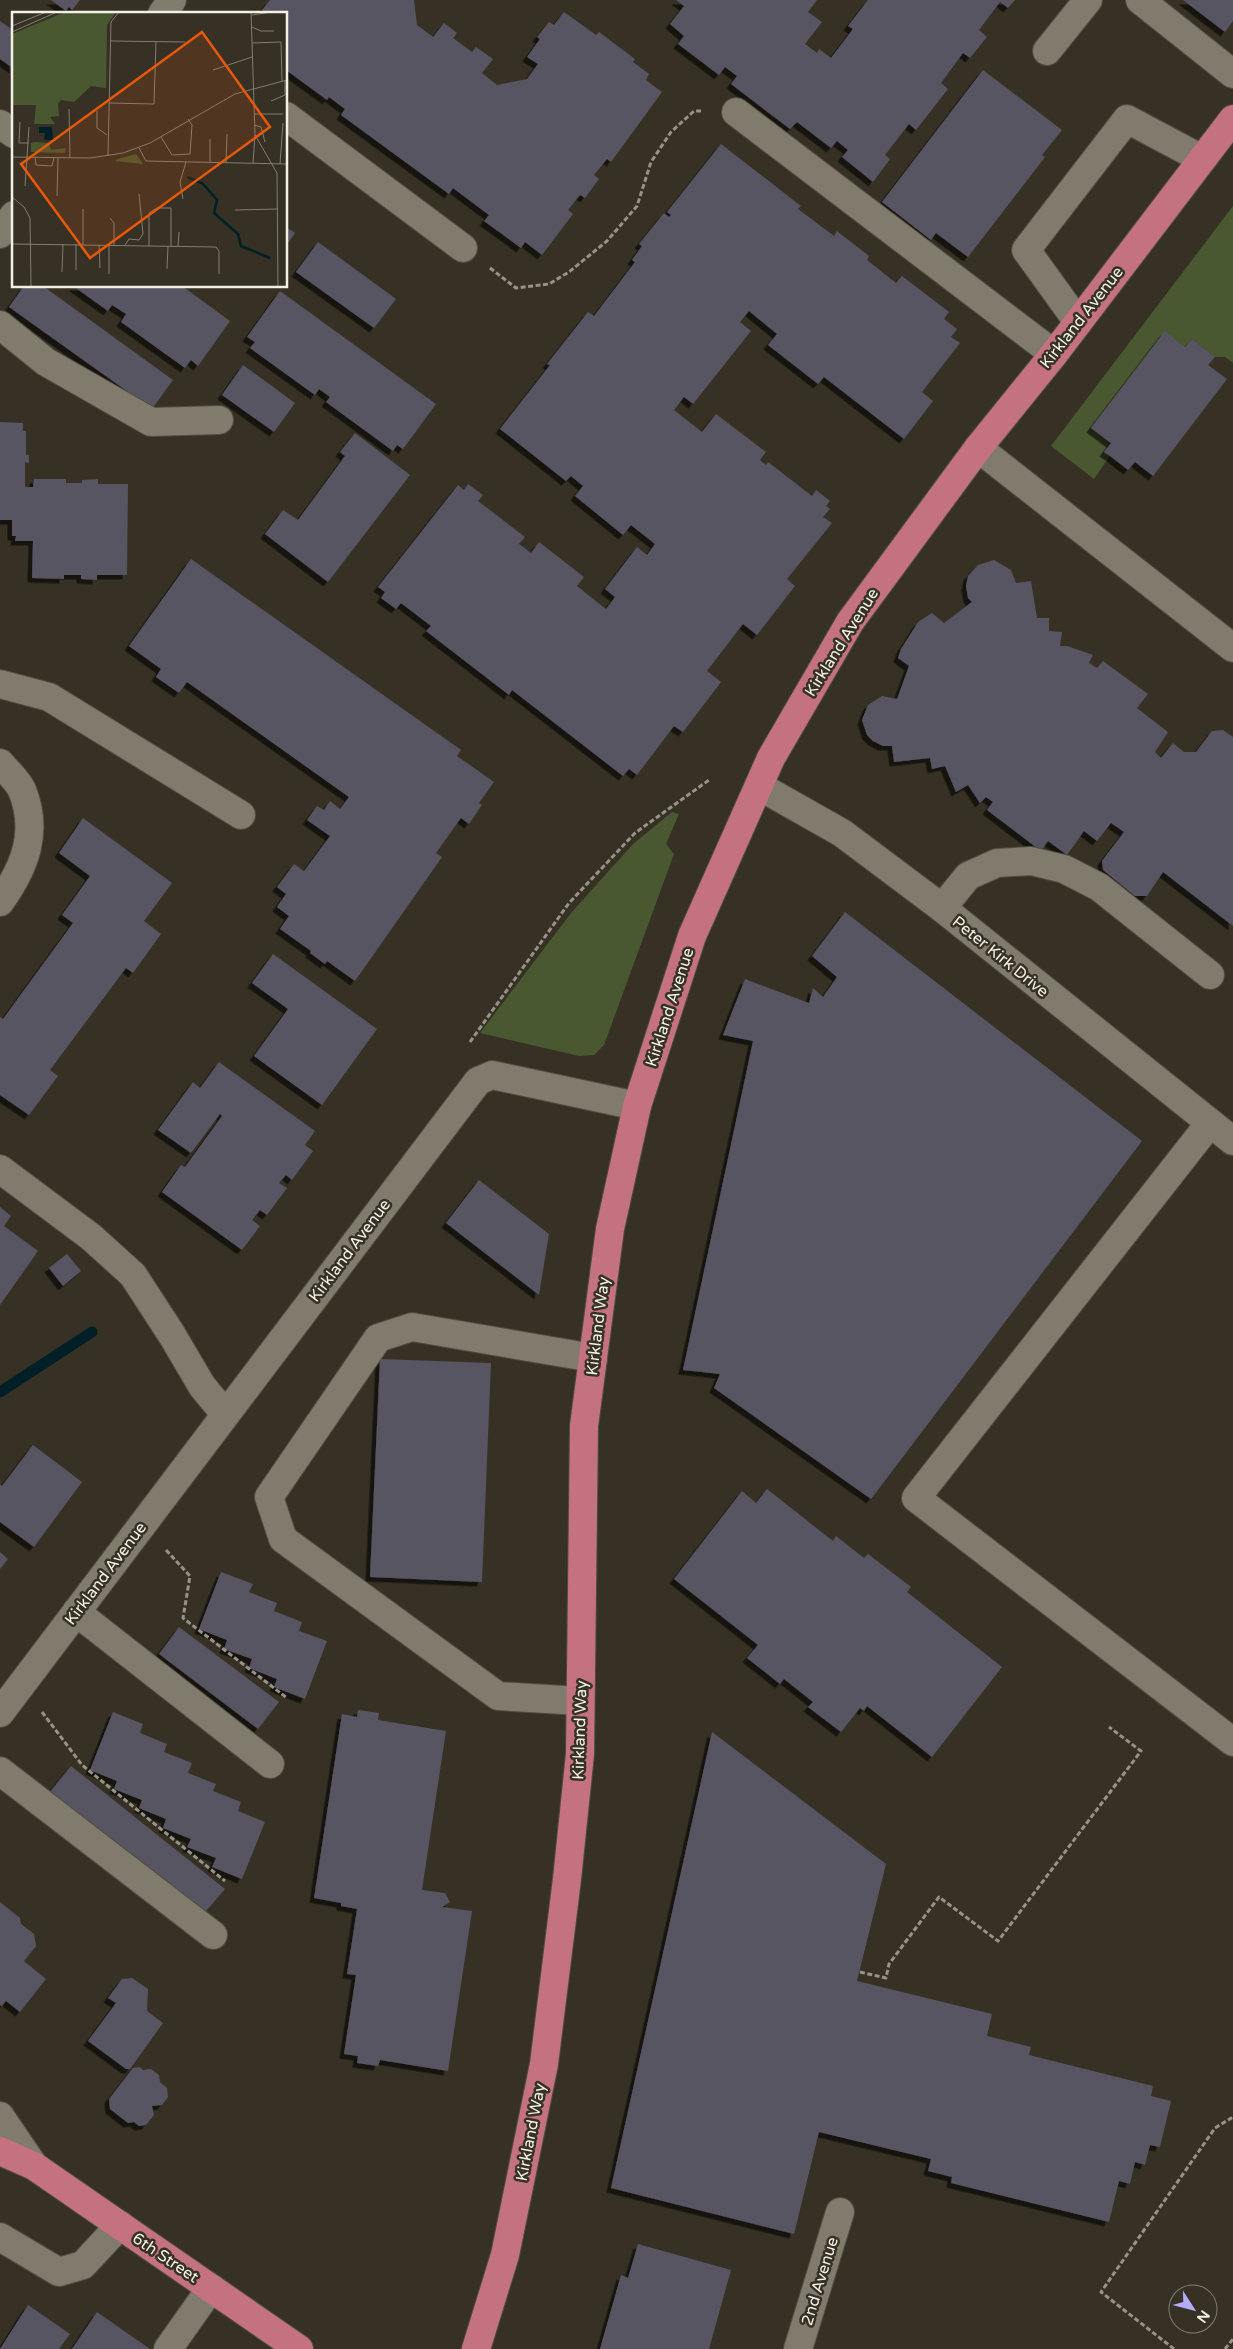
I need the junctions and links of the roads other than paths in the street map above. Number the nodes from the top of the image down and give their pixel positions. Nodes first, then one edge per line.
1 (172, 0) edge
2 (1088, 0) edge
3 (1140, 0) edge
4 (163, 12) edge
5 (1047, 51) dead end
6 (1233, 74) edge
7 (736, 112) road end
8 (288, 117) edge
9 (1233, 119) edge
10 (0, 124) edge
11 (12, 133) edge
12 (1202, 159) junction
13 (12, 218) edge
14 (0, 234) edge
15 (463, 248) road end
16 (1078, 322) junction
17 (0, 325) edge
18 (1054, 354) junction
19 (219, 420) dead end
20 (978, 448) junction
21 (1233, 648) edge
22 (0, 684) edge
23 (0, 763) edge
24 (759, 786) junction
25 (242, 815) dead end
26 (0, 902) edge
27 (942, 908) junction
28 (1210, 975) dead end
29 (637, 1106) junction
30 (1210, 1123) junction
31 (1233, 1141) edge
32 (0, 1169) edge
33 (593, 1358) junction
34 (225, 1414) junction
35 (76, 1612) junction
36 (580, 1701) junction
37 (7, 1703) edge
38 (1233, 1742) edge
39 (270, 1764) dead end
40 (0, 1771) edge
41 (213, 1934) dead end
42 (0, 2116) edge
43 (0, 2151) edge
44 (34, 2166) junction
45 (840, 2212) dead end
46 (120, 2226) junction
47 (0, 2237) edge
48 (211, 2288) junction
49 (168, 2349) edge
50 (299, 2349) edge
51 (476, 2349) edge
52 (798, 2349) edge

1 - 4 street
2 - 5 street
3 - 6 street
7 - 18 street
8 - 15 street
9 - 12 main road, Kirkland Avenue
10 - 11 street
12 - 16 main road, Kirkland Avenue
12 - 16 street
13 - 14 street
16 - 18 main road, Kirkland Avenue
17 - 19 street
18 - 20 main road, Kirkland Avenue
20 - 21 street
20 - 24 main road, Kirkland Avenue
22 - 25 street
23 - 26 street
24 - 27 street, Peter Kirk Drive
24 - 29 main road, Kirkland Avenue
27 - 28 street
27 - 30 street, Peter Kirk Drive
29 - 33 main road, Kirkland Way
29 - 34 street, Kirkland Avenue
30 - 31 street, Peter Kirk Drive
30 - 38 street
32 - 34 street
33 - 36 main road, Kirkland Way
33 - 36 street
34 - 35 street, Kirkland Avenue
35 - 37 street, Kirkland Avenue
35 - 39 street
36 - 51 main road, Kirkland Way
40 - 41 street
42 - 44 street, 6th Street
43 - 44 main road, 6th Street
44 - 46 main road, 6th Street
45 - 52 street, 2nd Avenue
46 - 47 street
46 - 48 main road, 6th Street
48 - 49 street
48 - 50 main road, 6th Street

